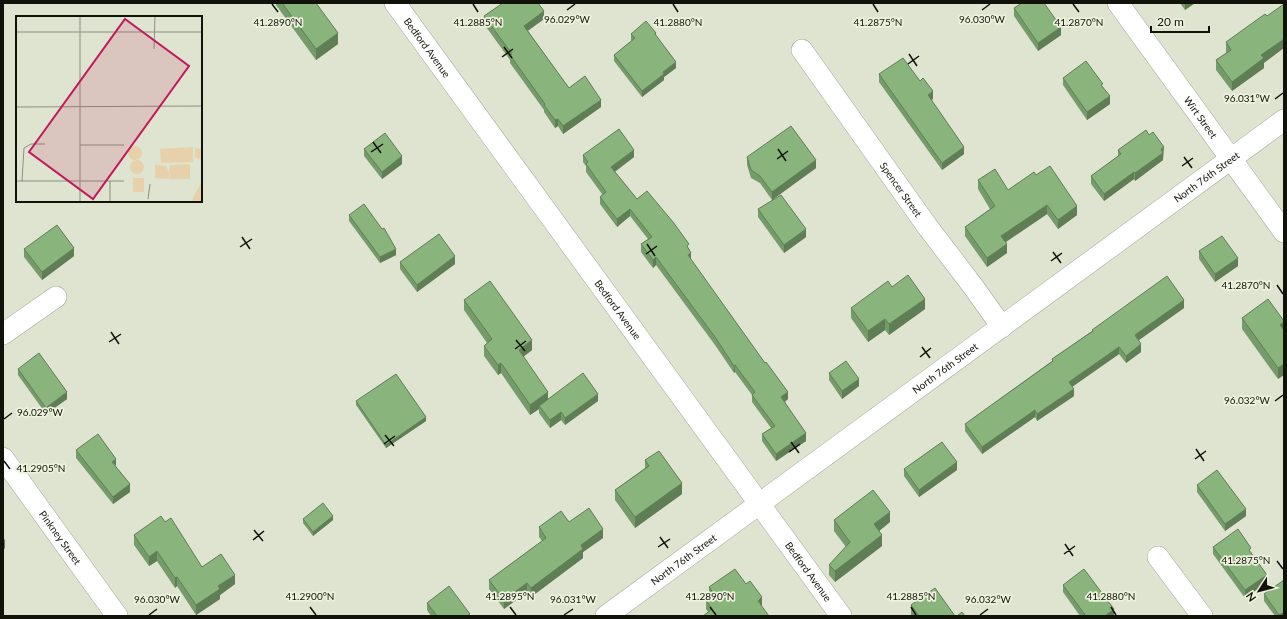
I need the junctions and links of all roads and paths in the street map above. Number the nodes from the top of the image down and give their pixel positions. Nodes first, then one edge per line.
1 (395, 3) edge
2 (1118, 3) edge
3 (802, 50) dead end
4 (1284, 120) edge
5 (1231, 159) junction
6 (1284, 232) edge
7 (56, 297) dead end
8 (1002, 327) junction
9 (3, 334) edge
10 (3, 458) edge
11 (759, 504) junction
12 (1158, 557) dead end
13 (117, 616) edge
14 (606, 616) edge
15 (841, 616) edge
16 (1202, 616) edge

1 - 11 street, Bedford Avenue
2 - 5 street, Wirt Street
3 - 8 street, Spencer Street
4 - 5 street, North 76th Street
5 - 6 street, Wirt Street
5 - 8 street, North 76th Street
7 - 9 street
8 - 11 street, North 76th Street
10 - 13 street, Pinkney Street
11 - 14 street, North 76th Street
11 - 15 street, Bedford Avenue
12 - 16 street

